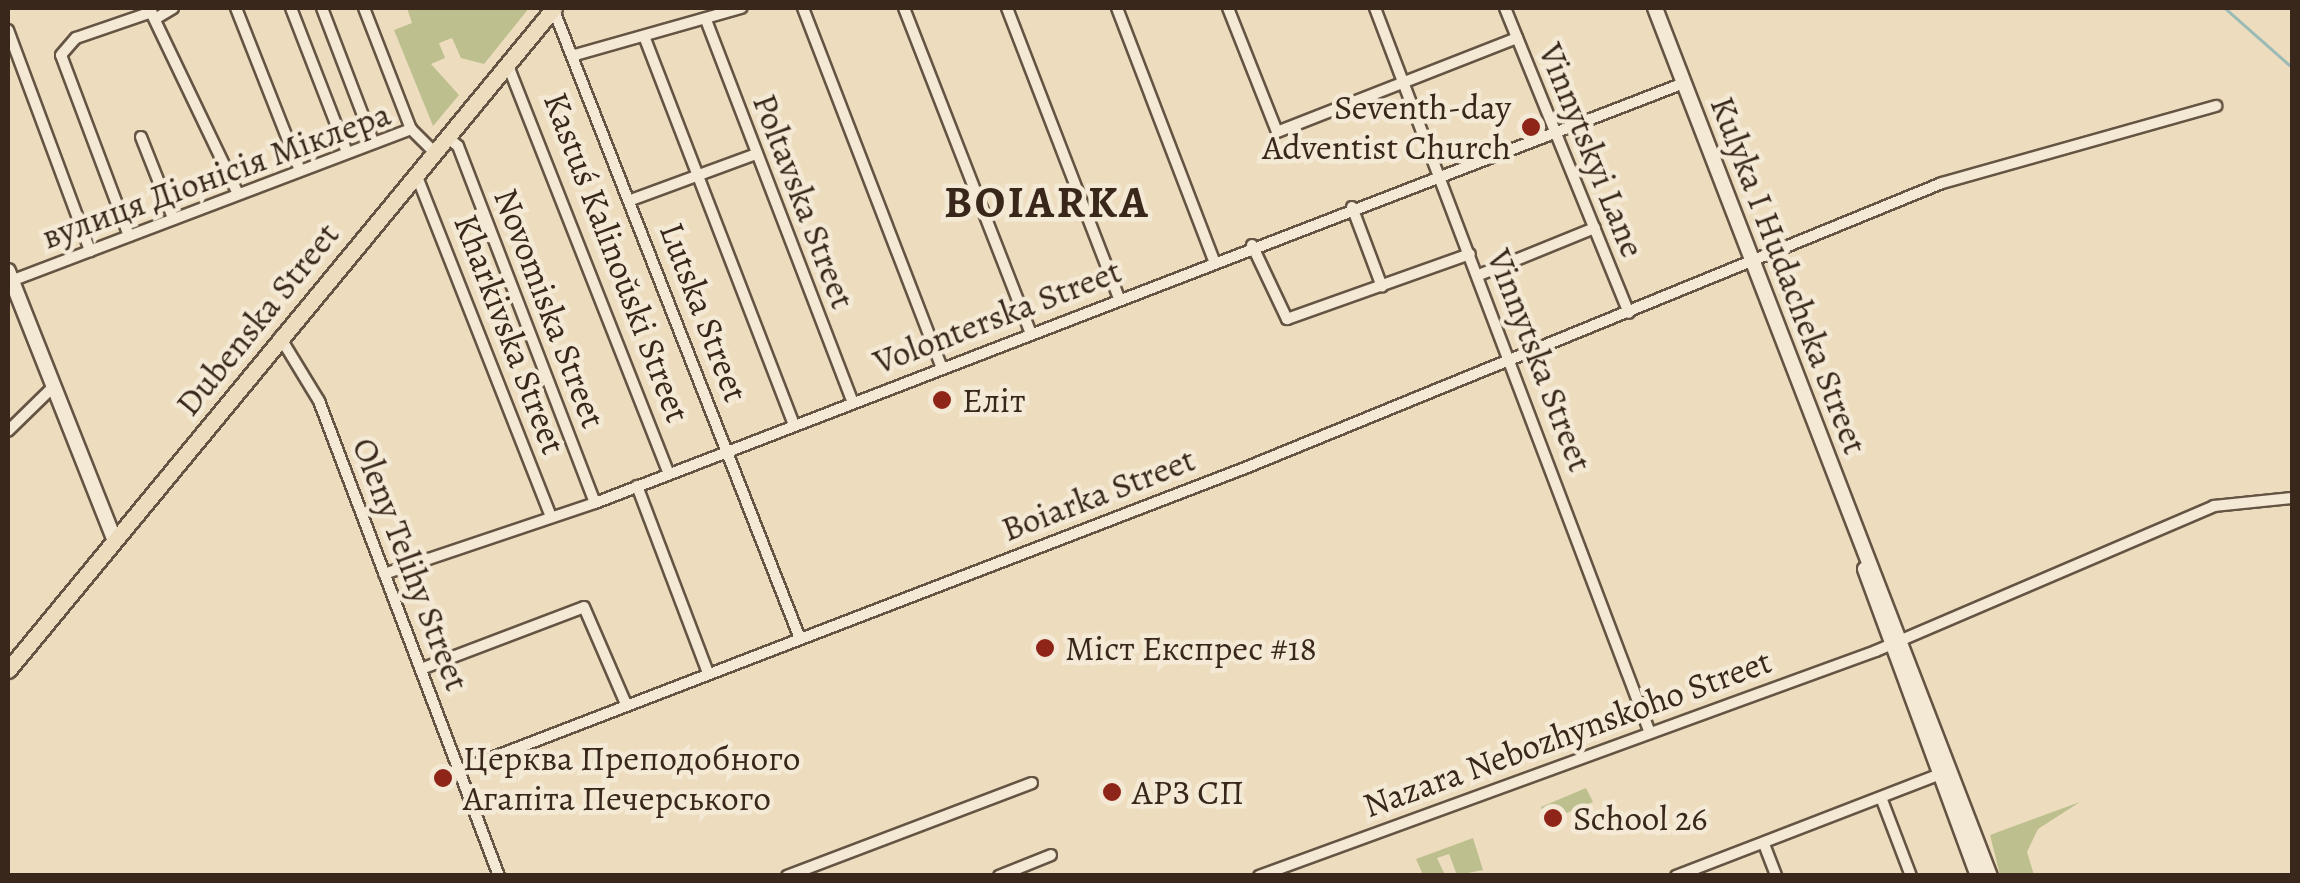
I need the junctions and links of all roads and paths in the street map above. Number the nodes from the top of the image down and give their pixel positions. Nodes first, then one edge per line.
1 (174, 8) edge
2 (236, 8) edge
3 (291, 8) edge
4 (322, 8) edge
5 (364, 8) edge
6 (553, 8) edge
7 (741, 8) edge
8 (803, 8) edge
9 (904, 8) edge
10 (1007, 8) edge
11 (1117, 8) edge
12 (1228, 8) edge
13 (1374, 8) edge
14 (1505, 8) edge
15 (1655, 8) edge
16 (152, 13) edge
17 (706, 20) junction
18 (8, 30) edge
19 (644, 36) junction
20 (1517, 38) junction
21 (576, 56) junction
22 (508, 63) junction
23 (1404, 82) junction
24 (1684, 84) junction
25 (2216, 106) dead end
26 (411, 129) junction
27 (1556, 129) junction
28 (447, 137) junction
29 (142, 138) dead end
30 (372, 140) junction
31 (346, 150) junction
32 (434, 152) junction
33 (756, 154) junction
34 (298, 168) junction
35 (416, 174) junction
36 (699, 174) junction
37 (1440, 175) junction
38 (236, 192) junction
39 (631, 200) junction
40 (1352, 207) junction
41 (172, 218) junction
42 (1596, 228) junction
43 (129, 236) junction
44 (1252, 245) junction
45 (90, 251) junction
46 (1470, 254) junction
47 (1214, 261) junction
48 (1752, 264) junction
49 (1479, 275) junction
50 (9, 276) edge
51 (1382, 288) junction
52 (1119, 298) junction
53 (1628, 312) junction
54 (1032, 334) junction
55 (280, 336) junction
56 (1511, 362) junction
57 (941, 366) junction
58 (52, 388) junction
59 (852, 401) junction
60 (794, 424) junction
61 (8, 431) edge
62 (728, 450) junction
63 (668, 474) junction
64 (636, 486) junction
65 (2292, 498) edge
66 (594, 503) junction
67 (551, 516) junction
68 (114, 539) junction
69 (384, 574) junction
70 (799, 636) junction
71 (1894, 640) junction
72 (421, 668) junction
73 (8, 670) edge
74 (708, 673) junction
75 (626, 704) junction
76 (1650, 732) junction
77 (460, 770) junction
78 (1940, 774) junction
79 (1032, 783) dead end
80 (1882, 800) junction
81 (1764, 844) junction
82 (1050, 854) dead end
83 (789, 875) edge
84 (499, 876) edge
85 (999, 876) edge
86 (1258, 876) edge
87 (1676, 876) edge
88 (1776, 876) edge
89 (1911, 876) edge
90 (1978, 876) edge
91 (1990, 876) edge

1 - 16 street
2 - 34 street
3 - 31 street
4 - 30 street
5 - 26 street
6 - 21 street, Lutska Street
6 - 22 main road, Dubenska Street
7 - 17 street
8 - 57 street
9 - 54 street
10 - 52 street
11 - 47 street
12 - 23 street
13 - 23 street, Vinnytska Street
14 - 20 street, Vinnytskyi Lane
15 - 24 main road, Kulyka I Hudacheka Street
16 - 38 street
16 - 43 street
17 - 19 street
17 - 33 street, Poltavska Street
18 - 45 street
19 - 21 street
19 - 36 street
20 - 23 street
20 - 27 street, Vinnytskyi Lane
21 - 39 street, Lutska Street
22 - 28 main road, Dubenska Street
22 - 63 street, Kastuś Kalinoŭski Street
23 - 37 street, Vinnytska Street
24 - 27 street, Volonterska Street
24 - 48 main road, Kulyka I Hudacheka Street
25 - 48 street, Boiarka Street
26 - 30 street, вулиця Діонісія Міклера
26 - 32 street, вулиця Діонісія Міклера
27 - 37 street, Volonterska Street
27 - 42 street, Vinnytskyi Lane
28 - 32 main road, Dubenska Street
28 - 66 street, Novomiska Street
29 - 41 street
30 - 31 street, вулиця Діонісія Міклера
31 - 34 street, вулиця Діонісія Міклера
32 - 35 main road, Dubenska Street
33 - 36 street
33 - 59 street, Poltavska Street
34 - 38 street, вулиця Діонісія Міклера
35 - 55 main road, Dubenska Street
35 - 67 street, Kharkivska Street
36 - 39 street
36 - 60 street
37 - 40 street, Volonterska Street
37 - 46 street, Vinnytska Street
38 - 41 street, вулиця Діонісія Міклера
39 - 62 street, Lutska Street
40 - 44 street, Volonterska Street
40 - 51 street
41 - 43 street, вулиця Діонісія Міклера
42 - 49 street
42 - 53 street, Vinnytskyi Lane
43 - 45 street, вулиця Діонісія Міклера
44 - 47 street, Volonterska Street
44 - 51 street
45 - 50 street, вулиця Діонісія Міклера
46 - 49 street, Vinnytska Street
46 - 51 street
47 - 52 street, Volonterska Street
48 - 53 street, Boiarka Street
48 - 71 main road, Kulyka I Hudacheka Street
49 - 56 street, Vinnytska Street
50 - 58 main road
52 - 54 street, Volonterska Street
53 - 56 street, Boiarka Street
54 - 57 street, Volonterska Street
55 - 68 main road, Dubenska Street
55 - 69 street, Oleny Telihy Street
56 - 70 street, Boiarka Street
56 - 76 street, Vinnytska Street
57 - 59 street, Volonterska Street
58 - 61 street
58 - 68 main road
59 - 60 street, Volonterska Street
60 - 62 street, Volonterska Street
62 - 63 street, Volonterska Street
62 - 70 street, Lutska Street
63 - 64 street, Volonterska Street
64 - 66 street, Volonterska Street
64 - 74 street
65 - 71 street, Nazara Nebozhynskoho Street
66 - 67 street, Volonterska Street
67 - 69 street, Volonterska Street
68 - 73 main road, Dubenska Street
69 - 72 street, Oleny Telihy Street
70 - 74 street, Boiarka Street
71 - 76 street, Nazara Nebozhynskoho Street
71 - 78 main road, Kulyka I Hudacheka Street
71 - 91 main road, Kulyka I Hudacheka Street
72 - 75 street
72 - 77 street, Oleny Telihy Street
74 - 75 street, Boiarka Street
75 - 77 street, Boiarka Street
76 - 86 street, Nazara Nebozhynskoho Street
77 - 84 street, Oleny Telihy Street
78 - 80 street
78 - 90 main road, Kulyka I Hudacheka Street
79 - 83 street
80 - 81 street
80 - 89 street
81 - 87 street
81 - 88 street
82 - 85 street

